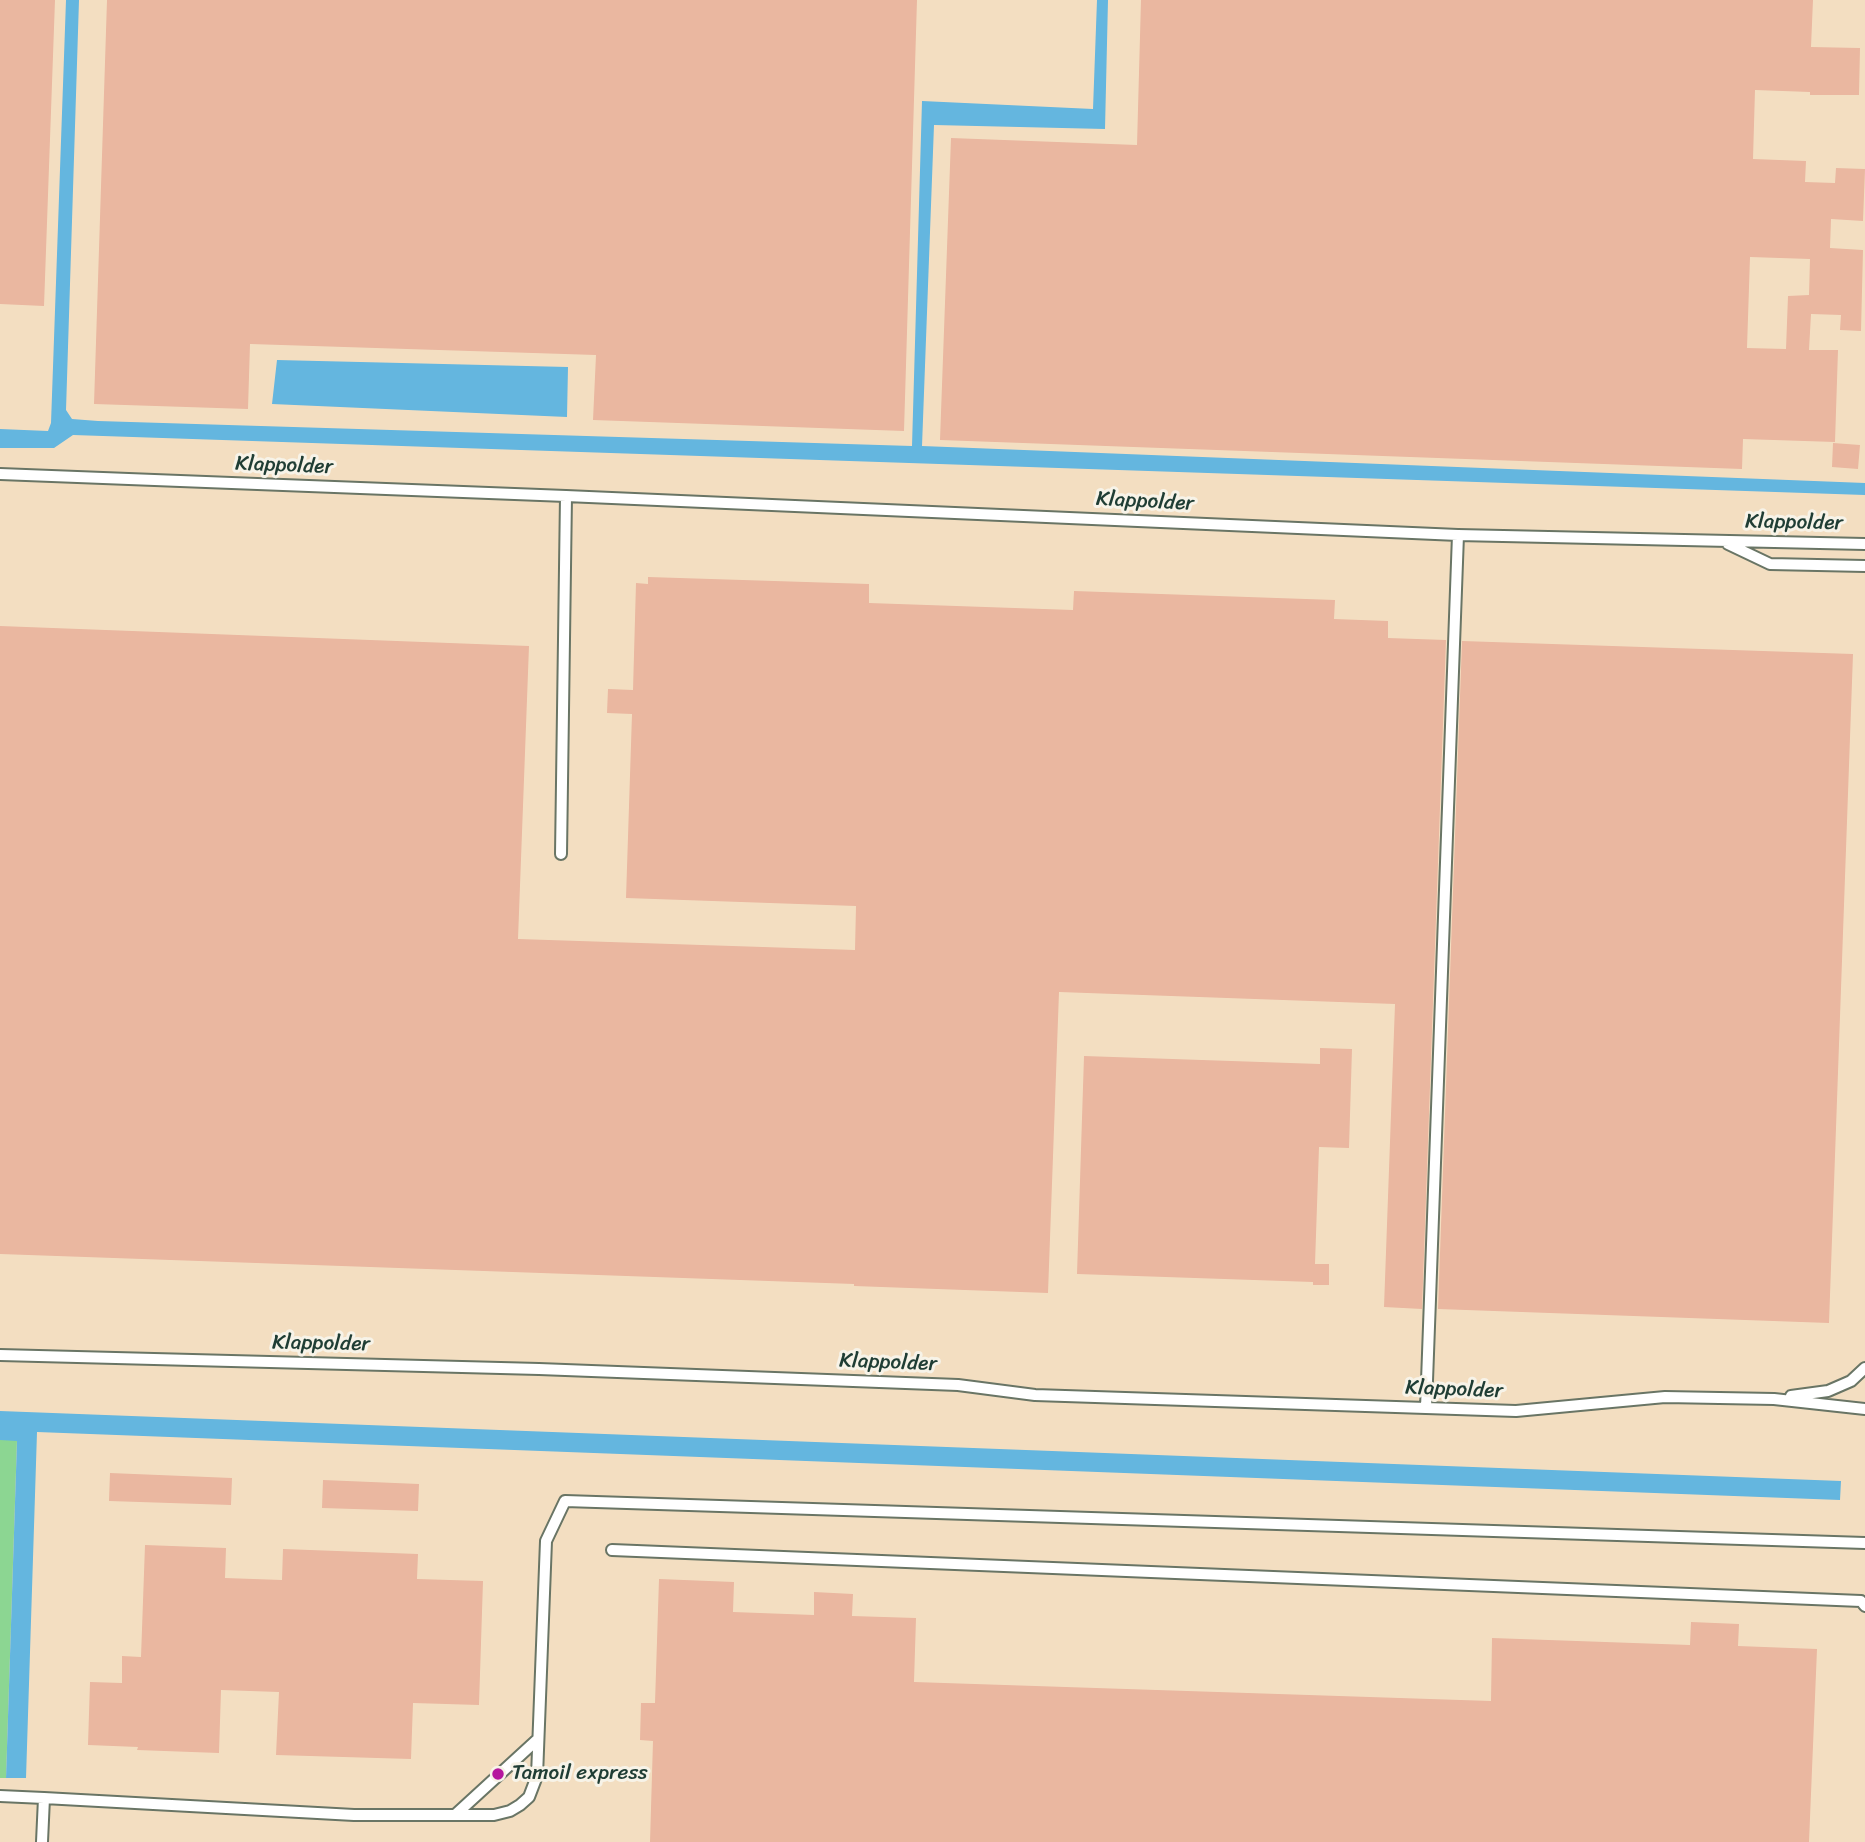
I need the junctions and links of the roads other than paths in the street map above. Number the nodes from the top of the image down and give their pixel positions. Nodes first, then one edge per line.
1 (0, 474) edge
2 (566, 496) junction
3 (1458, 535) junction
4 (1722, 541) junction
5 (1865, 544) edge
6 (1865, 566) edge
7 (561, 854) dead end
8 (0, 1355) edge
9 (1865, 1368) edge
10 (1774, 1399) junction
11 (1426, 1408) junction
12 (1865, 1409) edge
13 (1865, 1543) edge
14 (612, 1550) dead end
15 (1865, 1606) edge
16 (538, 1739) junction
17 (0, 1796) edge
18 (44, 1798) junction
19 (456, 1815) junction
20 (42, 1842) edge

1 - 2 lane, Klappolder
2 - 3 lane, Klappolder
2 - 7 lane
3 - 4 lane, Klappolder
3 - 11 lane
4 - 5 lane, Klappolder
4 - 6 lane, Klappolder
8 - 11 lane, Klappolder
9 - 10 lane, Klappolder
10 - 11 lane, Klappolder
10 - 12 lane, Klappolder
13 - 16 lane
14 - 15 lane
16 - 19 lane
16 - 19 lane
17 - 18 lane
18 - 19 lane
18 - 20 lane

